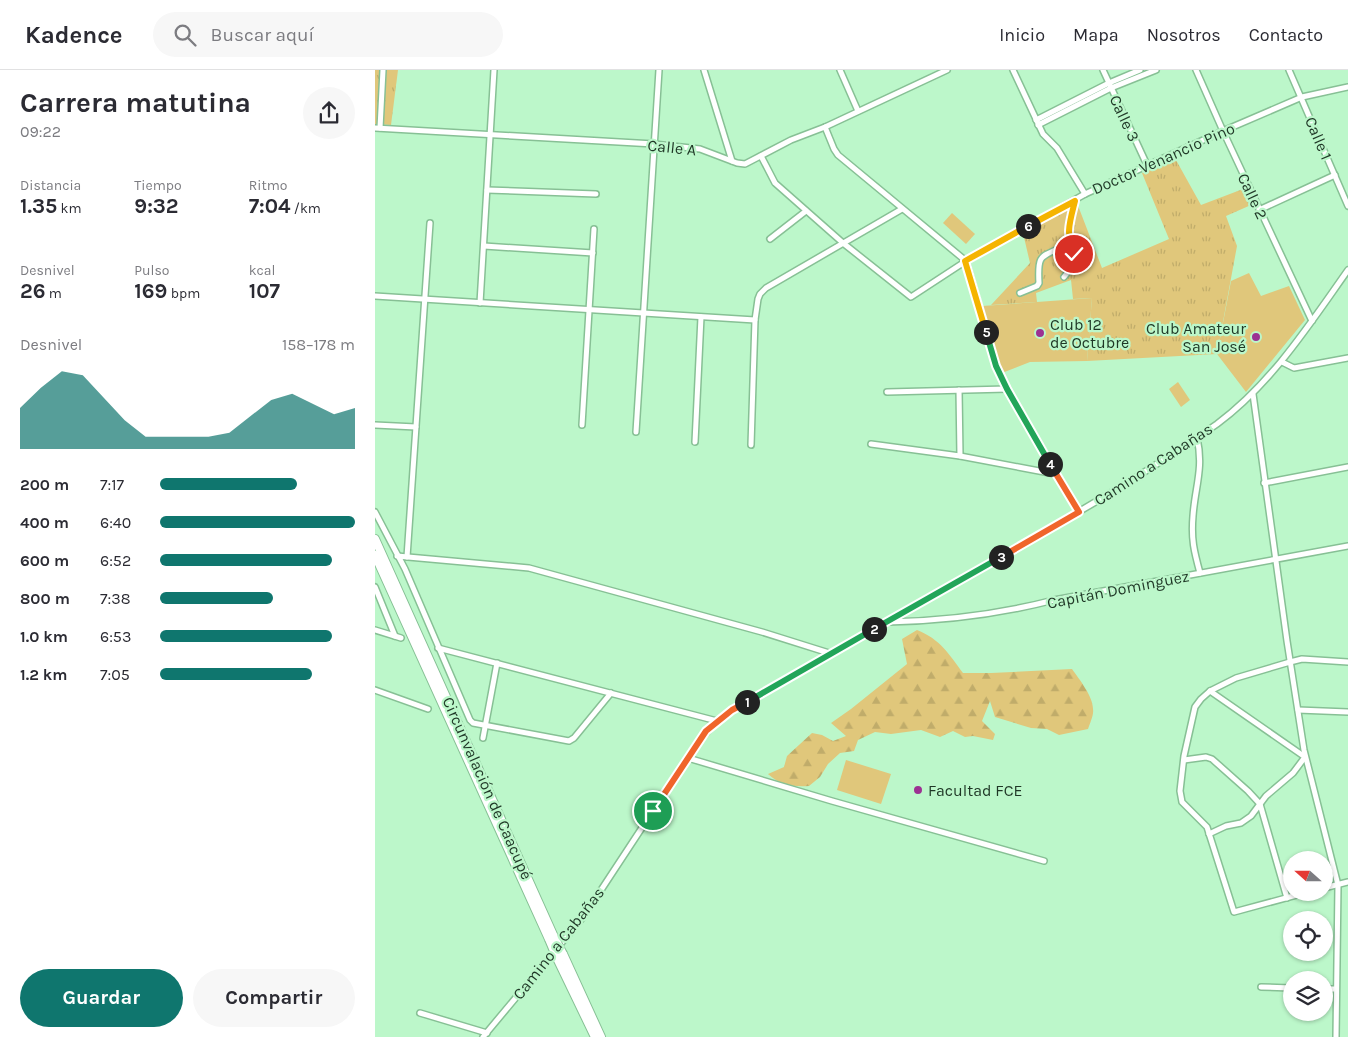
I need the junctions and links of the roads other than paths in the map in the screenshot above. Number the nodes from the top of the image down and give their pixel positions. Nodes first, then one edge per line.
1 (383, 70) edge
2 (494, 70) edge
3 (659, 70) edge
4 (704, 70) edge
5 (840, 70) edge
6 (947, 70) edge
7 (1013, 70) edge
8 (1103, 70) edge
9 (1140, 70) edge
10 (1156, 70) edge
11 (1196, 70) edge
12 (1289, 70) edge
13 (1110, 86) junction
14 (1348, 87) edge
15 (1302, 97) junction
16 (858, 111) junction
17 (1037, 122) junction
18 (825, 126) junction
19 (377, 128) edge
20 (1223, 131) junction
21 (490, 135) junction
22 (654, 144) junction
23 (761, 156) junction
24 (732, 161) junction
25 (1147, 166) junction
26 (1335, 175) junction
27 (487, 190) junction
28 (597, 194) dead end
29 (1085, 194) junction
30 (1075, 201) junction
31 (1348, 206) edge
32 (902, 209) junction
33 (1259, 210) junction
34 (806, 211) junction
35 (430, 223) dead end
36 (594, 229) dead end
37 (770, 239) dead end
38 (843, 243) junction
39 (1069, 243) junction
40 (484, 246) junction
41 (593, 253) junction
42 (965, 261) junction
43 (1348, 270) edge
44 (1064, 277) dead end
45 (1020, 293) dead end
46 (375, 296) edge
47 (425, 300) junction
48 (480, 303) junction
49 (589, 309) junction
50 (643, 312) junction
51 (701, 317) junction
52 (755, 320) junction
53 (1310, 324) junction
54 (1348, 358) edge
55 (1282, 362) junction
56 (1007, 389) junction
57 (959, 390) junction
58 (887, 392) dead end
59 (1253, 394) junction
60 (375, 425) edge
61 (583, 425) dead end
62 (416, 426) junction
63 (636, 432) dead end
64 (1197, 438) junction
65 (695, 442) dead end
66 (871, 444) dead end
67 (751, 445) dead end
68 (960, 456) junction
69 (1348, 467) edge
70 (1055, 474) junction
71 (1264, 482) junction
72 (375, 512) edge
73 (1079, 512) junction
74 (375, 538) edge
75 (1348, 546) edge
76 (375, 555) edge
77 (397, 556) junction
78 (407, 557) junction
79 (1275, 559) junction
80 (1200, 573) junction
81 (375, 587) edge
82 (887, 622) junction
83 (375, 630) edge
84 (438, 648) junction
85 (829, 654) junction
86 (1290, 662) junction
87 (1348, 662) edge
88 (497, 663) junction
89 (375, 690) edge
90 (1210, 691) junction
91 (611, 693) junction
92 (428, 709) dead end
93 (1298, 710) junction
94 (1348, 712) edge
95 (717, 721) junction
96 (485, 725) junction
97 (483, 738) dead end
98 (1305, 757) junction
99 (688, 758) junction
100 (1184, 760) junction
101 (1259, 804) junction
102 (1209, 834) junction
103 (1044, 861) dead end
104 (1348, 882) edge
105 (1283, 885) edge
106 (1338, 885) junction
107 (1333, 886) edge
108 (1283, 899) edge
109 (552, 938) junction
110 (560, 956) junction
111 (1261, 987) dead end
112 (1283, 988) edge
113 (1335, 989) joint
114 (420, 1013) dead end
115 (485, 1035) edge
116 (595, 1037) edge
117 (601, 1037) edge
118 (1336, 1037) edge

1 - 19 street
2 - 21 street
3 - 22 street
4 - 24 street
5 - 16 street
6 - 16 street, Calle A
7 - 17 street
8 - 13 street, Calle 3
9 - 13 street
10 - 13 street
11 - 20 street, Calle 2
12 - 15 street, Calle 1
13 - 17 street
13 - 25 street, Calle 3
14 - 15 street, Doctor Venancio Pino
15 - 20 street, Doctor Venancio Pino
15 - 26 street, Calle 1
16 - 18 street, Calle A
17 - 29 street
18 - 23 street, Calle A
18 - 32 street
19 - 21 street, Calle A
20 - 25 street, Doctor Venancio Pino
20 - 33 street, Calle 2
21 - 22 street, Calle A
21 - 27 street
22 - 24 street, Calle A
22 - 50 street
23 - 24 street, Calle A
23 - 34 street
25 - 29 street, Doctor Venancio Pino
26 - 31 street, Calle 1
26 - 33 street
27 - 28 street
27 - 40 street
29 - 30 street, Doctor Venancio Pino
30 - 39 street
30 - 42 street, Doctor Venancio Pino
32 - 38 street
32 - 42 street
33 - 53 street, Calle 2
34 - 37 street
34 - 38 street
35 - 47 street
36 - 41 street
38 - 42 street, Doctor Venancio Pino
38 - 52 street
39 - 44 street
39 - 45 street
40 - 41 street
40 - 48 street
41 - 49 street
42 - 56 street
43 - 53 street, Camino a Cabañas
46 - 47 street
47 - 48 street
47 - 62 street
48 - 49 street
49 - 50 street
49 - 61 street
50 - 51 street
50 - 63 street
51 - 52 street
51 - 65 street
52 - 67 street
53 - 55 street, Camino a Cabañas
54 - 55 street
55 - 59 street, Camino a Cabañas
56 - 57 street
56 - 70 street
57 - 58 street
57 - 68 street
59 - 64 street, Camino a Cabañas
59 - 71 street
60 - 62 street
62 - 78 street
64 - 73 street, Camino a Cabañas
64 - 80 street
66 - 68 street
68 - 70 street
69 - 71 street
70 - 73 street
71 - 79 street
72 - 77 street
73 - 82 street, Camino a Cabañas
74 - 109 highway, Circunvalación de Caacupé
75 - 79 street, Capitán Dominguez
76 - 109 highway, Circunvalación de Caacupé
77 - 78 street
77 - 84 street
78 - 85 street
79 - 80 street, Capitán Dominguez
79 - 86 street
80 - 82 street, Capitán Dominguez
81 - 83 street
82 - 85 street, Camino a Cabañas
84 - 88 street
84 - 96 street
85 - 95 street, Camino a Cabañas
86 - 87 street
86 - 90 street
86 - 93 street
88 - 91 street
88 - 96 street
89 - 92 street
90 - 98 street
90 - 100 street
91 - 95 street
91 - 96 street
93 - 94 street
93 - 98 street
95 - 99 street, Camino a Cabañas
96 - 97 street
98 - 101 street
98 - 106 street
99 - 103 street
99 - 115 street, Camino a Cabañas
100 - 101 street
100 - 102 street
101 - 102 street
101 - 105 street
102 - 108 street
104 - 106 street
106 - 107 street
106 - 113 street
109 - 110 highway, Circunvalación de Caacupé, bridge
110 - 116 highway, Circunvalación de Caacupé
110 - 117 highway, Circunvalación de Caacupé
111 - 112 street
113 - 118 street
114 - 115 street

